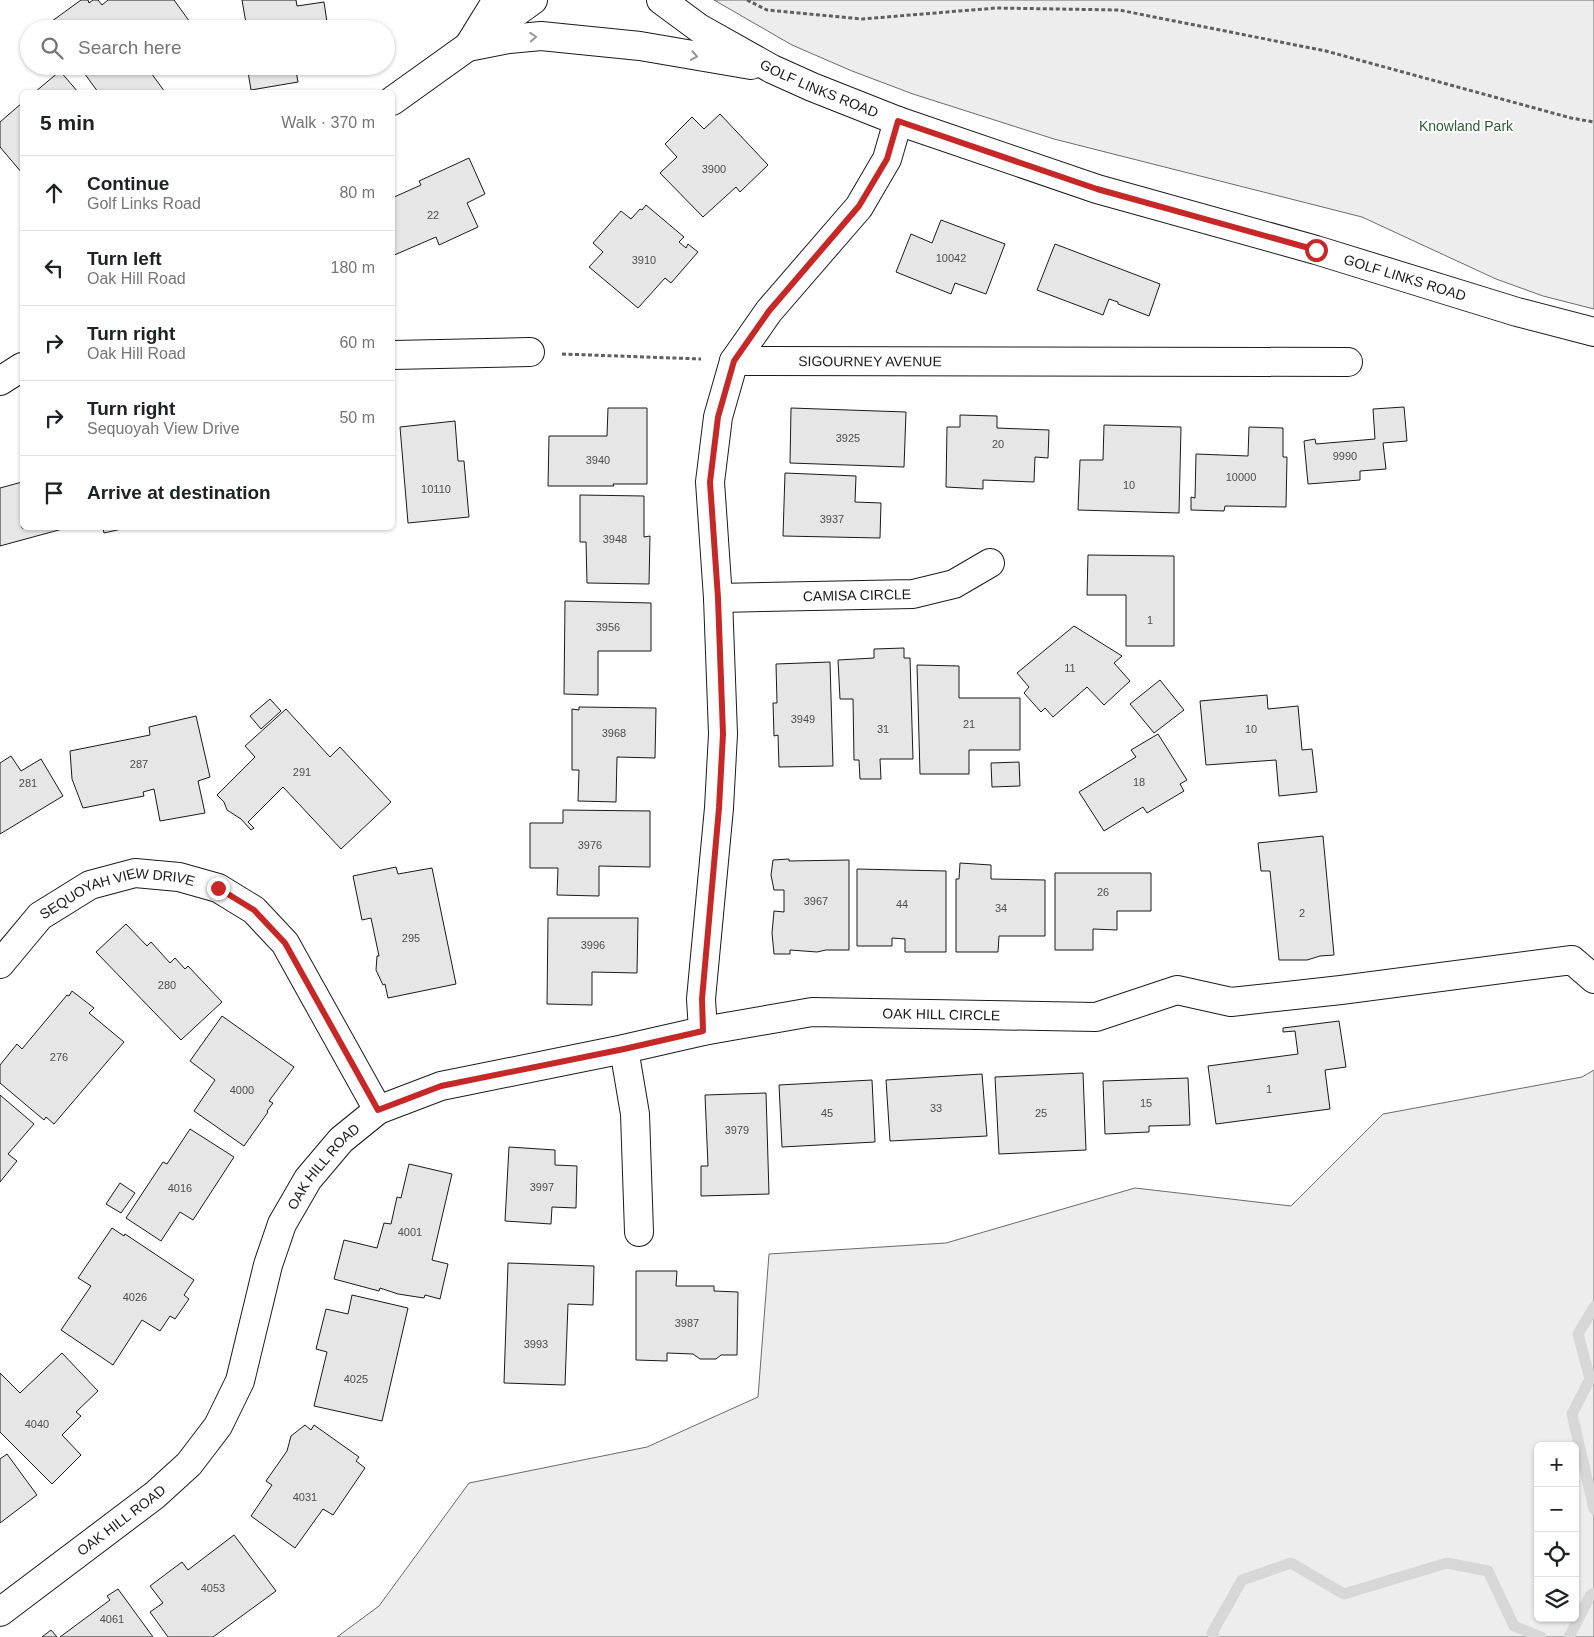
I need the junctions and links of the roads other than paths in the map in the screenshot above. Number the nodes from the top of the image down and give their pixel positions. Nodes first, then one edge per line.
1 (498, 0) edge
2 (533, 0) edge
3 (661, 0) edge
4 (468, 47) junction
5 (772, 69) junction
6 (395, 99) edge
7 (898, 121) junction
8 (1594, 332) edge
9 (530, 352) road end
10 (395, 355) edge
11 (734, 361) junction
12 (1348, 362) dead end
13 (20, 368) edge
14 (0, 381) edge
15 (990, 563) dead end
16 (718, 598) junction
17 (0, 964) edge
18 (1594, 979) edge
19 (703, 1031) junction
20 (624, 1049) junction
21 (378, 1110) junction
22 (639, 1232) dead end
23 (0, 1612) edge

1 - 4 street
2 - 4 street
3 - 5 street, GOLF LINKS ROAD
4 -> 5 street
4 - 6 street
5 - 7 street, GOLF LINKS ROAD
7 - 8 street, GOLF LINKS ROAD
7 - 11 street
9 - 10 street
11 - 12 street, SIGOURNEY AVENUE
11 - 16 street
13 - 14 street
15 - 16 street, CAMISA CIRCLE
16 - 19 street
17 - 21 street, SEQUOYAH VIEW DRIVE
18 - 19 street, OAK HILL CIRCLE
19 - 20 street, OAK HILL ROAD
20 - 21 street, OAK HILL ROAD
20 - 22 street
21 - 23 street, OAK HILL ROAD

